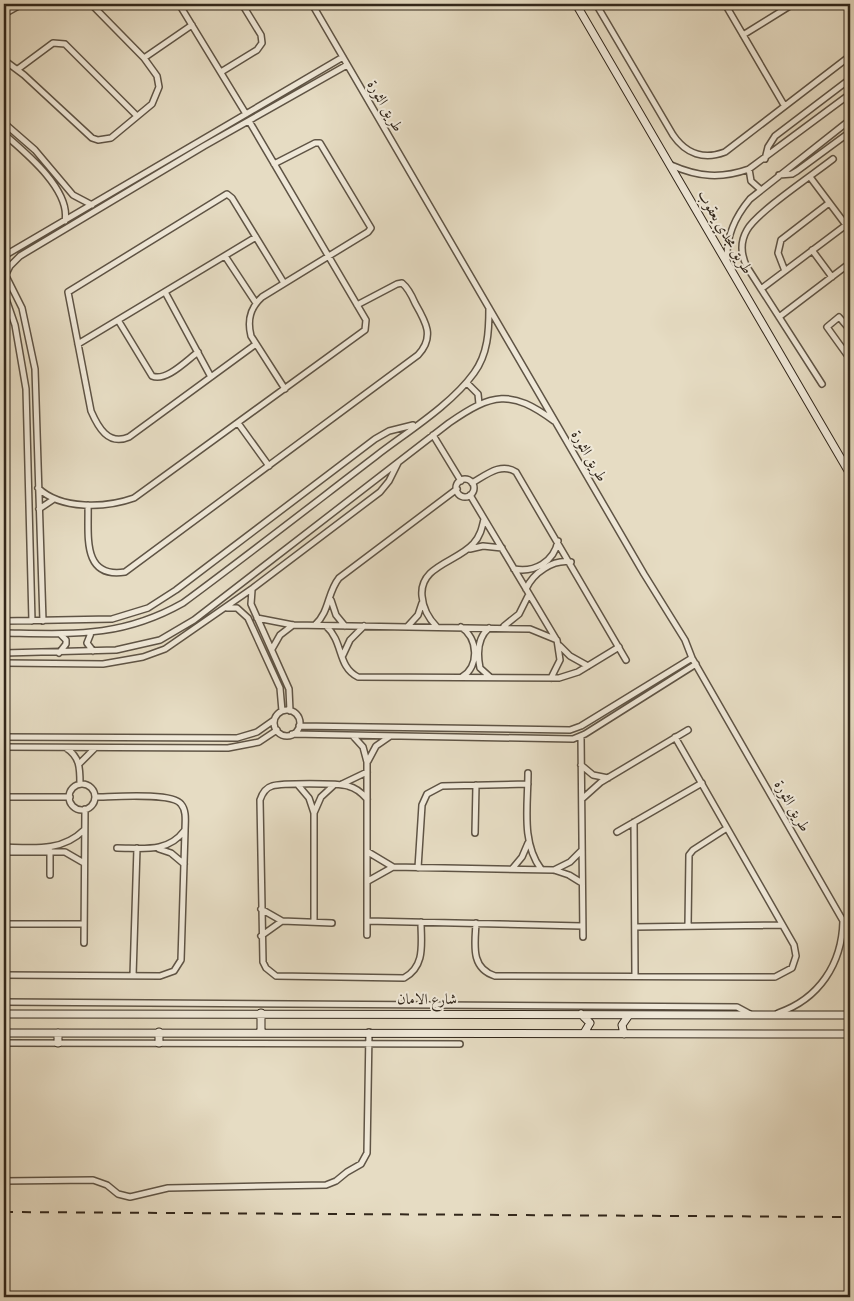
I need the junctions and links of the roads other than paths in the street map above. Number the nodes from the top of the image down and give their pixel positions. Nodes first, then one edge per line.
1 (22, 4) edge
2 (91, 4) edge
3 (179, 4) edge
4 (242, 4) edge
5 (312, 4) edge
6 (576, 4) edge
7 (596, 4) edge
8 (725, 4) edge
9 (792, 4) edge
10 (4, 14) edge
11 (192, 25) junction
12 (743, 35) junction
13 (850, 56) edge
14 (343, 57) junction
15 (144, 58) junction
16 (4, 60) edge
17 (347, 65) junction
18 (18, 69) junction
19 (221, 72) junction
20 (850, 79) edge
21 (850, 94) edge
22 (784, 105) junction
23 (246, 114) junction
24 (138, 116) junction
25 (850, 120) edge
26 (249, 121) junction
27 (4, 123) edge
28 (850, 132) edge
29 (4, 134) edge
30 (765, 158) junction
31 (833, 159) dead end
32 (274, 164) junction
33 (672, 165) junction
34 (748, 169) junction
35 (779, 175) junction
36 (810, 177) junction
37 (760, 189) junction
38 (829, 203) junction
39 (92, 205) junction
40 (65, 221) junction
41 (848, 223) edge
42 (256, 237) junction
43 (812, 250) junction
44 (4, 256) edge
45 (225, 256) junction
46 (329, 256) junction
47 (727, 261) junction
48 (850, 263) edge
49 (785, 271) junction
50 (5, 273) edge
51 (832, 276) junction
52 (284, 283) junction
53 (761, 289) junction
54 (4, 292) edge
55 (165, 292) junction
56 (256, 303) junction
57 (357, 305) junction
58 (489, 308) junction
59 (779, 318) junction
60 (118, 320) junction
61 (850, 330) edge
62 (78, 344) junction
63 (256, 344) junction
64 (198, 352) junction
65 (849, 356) edge
66 (211, 377) junction
67 (467, 383) junction
68 (822, 384) dead end
69 (285, 389) junction
70 (479, 404) junction
71 (556, 422) junction
72 (238, 423) junction
73 (416, 425) junction
74 (433, 435) junction
75 (28, 442) junction
76 (37, 442) junction
77 (399, 462) junction
78 (269, 466) junction
79 (850, 474) edge
80 (461, 480) junction
81 (472, 483) junction
82 (38, 488) junction
83 (457, 489) junction
84 (470, 495) junction
85 (54, 499) junction
86 (88, 505) junction
87 (39, 509) junction
88 (484, 519) junction
89 (558, 541) junction
90 (286, 548) junction
91 (502, 548) junction
92 (465, 551) junction
93 (293, 556) junction
94 (571, 562) junction
95 (514, 569) junction
96 (253, 588) junction
97 (526, 589) junction
98 (529, 594) junction
99 (330, 596) junction
100 (423, 600) junction
101 (226, 608) junction
102 (257, 618) junction
103 (194, 620) junction
104 (4, 621) edge
105 (32, 621) junction
106 (43, 621) junction
107 (293, 625) junction
108 (314, 625) junction
109 (326, 625) junction
110 (345, 626) junction
111 (364, 626) junction
112 (408, 626) junction
113 (200, 627) junction
114 (438, 627) junction
115 (461, 627) junction
116 (490, 628) junction
117 (501, 628) junction
118 (4, 633) edge
119 (91, 633) junction
120 (60, 634) junction
121 (556, 640) junction
122 (619, 647) junction
123 (272, 650) junction
124 (94, 651) junction
125 (4, 652) edge
126 (58, 653) junction
127 (342, 658) junction
128 (692, 658) junction
129 (626, 660) dead end
130 (4, 663) edge
131 (696, 664) junction
132 (588, 666) junction
133 (490, 677) junction
134 (460, 678) junction
135 (551, 678) junction
136 (282, 711) junction
137 (290, 711) junction
138 (274, 720) junction
139 (299, 726) junction
140 (276, 730) junction
141 (688, 730) dead end
142 (292, 734) junction
143 (353, 736) junction
144 (391, 736) junction
145 (581, 736) junction
146 (4, 737) edge
147 (675, 737) junction
148 (4, 747) edge
149 (66, 747) junction
150 (96, 747) junction
151 (367, 762) junction
152 (80, 763) junction
153 (581, 765) junction
154 (367, 772) junction
155 (528, 773) dead end
156 (609, 778) junction
157 (702, 783) junction
158 (80, 784) junction
159 (528, 784) junction
160 (298, 785) junction
161 (337, 785) junction
162 (476, 785) junction
163 (4, 797) edge
164 (70, 797) junction
165 (95, 798) junction
166 (367, 799) junction
167 (581, 800) junction
168 (84, 809) junction
169 (314, 813) junction
170 (634, 822) junction
171 (727, 828) junction
172 (84, 829) junction
173 (185, 831) junction
174 (617, 832) dead end
175 (475, 833) dead end
176 (528, 843) junction
177 (4, 846) edge
178 (117, 848) dead end
179 (137, 848) junction
180 (156, 848) junction
181 (582, 850) junction
182 (50, 851) junction
183 (4, 852) edge
184 (368, 852) junction
185 (84, 863) junction
186 (184, 864) junction
187 (393, 867) junction
188 (418, 868) junction
189 (512, 869) junction
190 (541, 869) junction
191 (554, 870) junction
192 (50, 875) dead end
193 (368, 881) junction
194 (582, 883) junction
195 (261, 909) junction
196 (282, 921) junction
197 (367, 921) junction
198 (843, 921) junction
199 (314, 922) junction
200 (332, 922) dead end
201 (421, 922) junction
202 (476, 923) junction
203 (4, 924) edge
204 (84, 924) junction
205 (782, 925) junction
206 (582, 926) junction
207 (688, 926) junction
208 (635, 927) junction
209 (850, 932) edge
210 (367, 935) dead end
211 (261, 936) junction
212 (583, 937) dead end
213 (84, 943) dead end
214 (4, 975) edge
215 (636, 975) junction
216 (133, 976) junction
217 (4, 1002) edge
218 (218, 1003) junction
219 (431, 1005) junction
220 (218, 1013) junction
221 (261, 1013) junction
222 (430, 1013) junction
223 (777, 1013) junction
224 (4, 1014) edge
225 (582, 1014) junction
226 (750, 1014) junction
227 (629, 1015) junction
228 (850, 1015) edge
229 (159, 1032) junction
230 (262, 1032) junction
231 (369, 1032) junction
232 (4, 1033) edge
233 (58, 1033) junction
234 (584, 1033) junction
235 (624, 1034) junction
236 (850, 1034) edge
237 (4, 1042) edge
238 (58, 1043) junction
239 (159, 1043) junction
240 (368, 1043) junction
241 (460, 1044) dead end
242 (4, 1181) edge

1 - 10 street
2 - 15 street
3 - 11 street
4 - 19 street
5 - 14 street, طريق الثورة
6 - 33 street, طريق مجدي يعقوب
7 - 22 street
8 - 12 street
9 - 12 street
11 - 15 street
11 - 19 street
12 - 22 street
13 - 22 street
14 - 17 street, طريق الثورة
14 - 23 street
15 - 24 street
16 - 18 street
17 - 26 street
17 - 58 street, طريق الثورة
18 - 24 street
18 - 24 street
19 - 23 street
20 - 30 street
21 - 30 street
23 - 39 street
25 - 35 street
26 - 32 street
26 - 50 street
27 - 39 street
28 - 35 street
29 - 40 street
30 - 34 street
31 - 36 street
32 - 46 street
32 - 46 street
33 - 34 street
33 - 47 street, طريق مجدي يعقوب
34 - 37 street
35 - 37 street
36 - 38 street
36 - 53 street
37 - 47 street
38 - 41 street
38 - 49 street
39 - 40 street
40 - 44 street
41 - 43 street
42 - 45 street
42 - 52 street
42 - 62 street
43 - 49 street
43 - 51 street
45 - 55 street
45 - 56 street
46 - 52 street
46 - 57 street
47 - 79 street, طريق مجدي يعقوب
48 - 51 street
49 - 53 street
50 - 76 street
51 - 59 street
52 - 56 street
53 - 59 street
54 - 75 street
55 - 60 street
55 - 64 street
56 - 63 street
57 - 69 street
57 - 78 street
58 - 67 street
58 - 71 street, طريق الثورة
59 - 68 street
60 - 62 street
60 - 64 street
61 - 65 street
62 - 66 street
63 - 66 street
63 - 69 street
64 - 66 street
67 - 70 street
67 - 73 street
69 - 72 street
70 - 71 street
70 - 74 street
71 - 128 street, طريق الثورة
72 - 78 street
72 - 86 street
73 - 106 street
73 - 119 street
74 - 77 street
74 - 80 street
75 - 76 street
75 - 105 street
76 - 82 street
77 - 90 street
77 - 93 street
78 - 86 street
80 - 81 street
80 - 83 street
81 - 84 street
81 - 89 street
82 - 85 street
82 - 87 street
83 - 84 street
83 - 99 street
84 - 88 street
85 - 86 street
85 - 87 street
87 - 106 street
88 - 91 street
88 - 92 street
89 - 94 street
89 - 95 street
90 - 93 street
90 - 103 street
91 - 92 street
91 - 95 street
92 - 100 street
93 - 96 street
94 - 97 street
94 - 122 street
95 - 97 street
96 - 101 street
96 - 102 street
97 - 98 street
98 - 117 street
98 - 121 street
99 - 108 street
99 - 110 street
100 - 112 street
100 - 114 street
101 - 113 street
101 - 136 street
102 - 107 street
102 - 123 street
103 - 113 street
103 - 124 street
104 - 105 street
105 - 106 street
107 - 108 street
107 - 123 street
108 - 109 street
109 - 110 street
109 - 127 street
110 - 111 street
111 - 112 street
111 - 127 street
112 - 114 street
113 - 130 street
114 - 115 street
115 - 116 street
115 - 134 street
116 - 117 street
116 - 133 street
117 - 121 street
118 - 120 street
119 - 120 street
119 - 124 street
120 - 126 street
121 - 132 street
121 - 135 street
122 - 129 street
122 - 132 street
123 - 137 street
124 - 126 street
125 - 126 street
127 - 134 street
128 - 131 street, طريق الثورة
128 - 139 street
131 - 145 street
131 - 198 street, طريق الثورة
132 - 135 street
133 - 134 street
133 - 135 street
136 - 137 street
136 - 138 street
137 - 139 street
138 - 140 street
138 - 146 street
139 - 142 street
140 - 142 street
140 - 150 street
141 - 147 street
142 - 143 street
143 - 144 street
143 - 151 street
144 - 145 street
144 - 151 street
145 - 153 street
147 - 156 street
147 - 157 street
148 - 149 street
149 - 150 street
149 - 152 street
150 - 152 street
151 - 154 street
152 - 158 street
153 - 156 street
153 - 167 street
154 - 161 street
154 - 166 street
155 - 159 street
156 - 167 street
157 - 170 street
157 - 171 street
158 - 164 street
158 - 165 street
159 - 162 street
159 - 176 street
160 - 161 street
160 - 169 street
160 - 195 street
161 - 166 street
161 - 169 street
162 - 175 street
162 - 188 street
163 - 164 street
164 - 168 street
165 - 168 street
165 - 173 street
166 - 184 street
167 - 181 street
168 - 172 street
169 - 199 street
170 - 174 street
170 - 208 street
171 - 205 street
171 - 207 street
172 - 177 street
172 - 185 street
173 - 180 street
173 - 186 street
176 - 189 street
176 - 190 street
178 - 179 street
179 - 180 street
179 - 216 street
180 - 186 street
181 - 191 street
181 - 194 street
182 - 183 street
182 - 185 street
182 - 192 street
184 - 187 street
184 - 193 street
185 - 204 street
186 - 216 street
187 - 188 street
187 - 193 street
188 - 189 street
189 - 190 street
190 - 191 street
191 - 194 street
193 - 197 street
194 - 206 street
195 - 196 street
195 - 211 street
196 - 199 street
196 - 211 street
197 - 201 street
197 - 210 street
198 - 209 street, طريق الثورة
198 - 223 street
199 - 200 street
201 - 202 street
201 - 211 street
202 - 206 street
202 - 215 street
203 - 204 street
204 - 213 street
205 - 207 street
205 - 215 street
206 - 212 street
207 - 208 street
208 - 215 street
214 - 216 street
217 - 218 street
218 - 219 street
218 - 220 street
219 - 222 street
219 - 226 street
220 - 221 street, شارع الامان
220 - 224 street, شارع الامان
221 - 222 street, شارع الامان
221 - 230 street
222 - 225 street, شارع الامان
223 - 226 street, شارع الامان
223 - 228 street, شارع الامان
225 - 227 street, شارع الامان
225 - 234 street
226 - 227 street, شارع الامان
227 - 235 street
229 - 230 street
229 - 233 street
229 - 239 street
230 - 231 street
231 - 234 street
231 - 240 street
232 - 233 street
233 - 238 street
234 - 235 street
235 - 236 street
237 - 238 street
238 - 239 street
239 - 240 street
240 - 241 street
240 - 242 street

